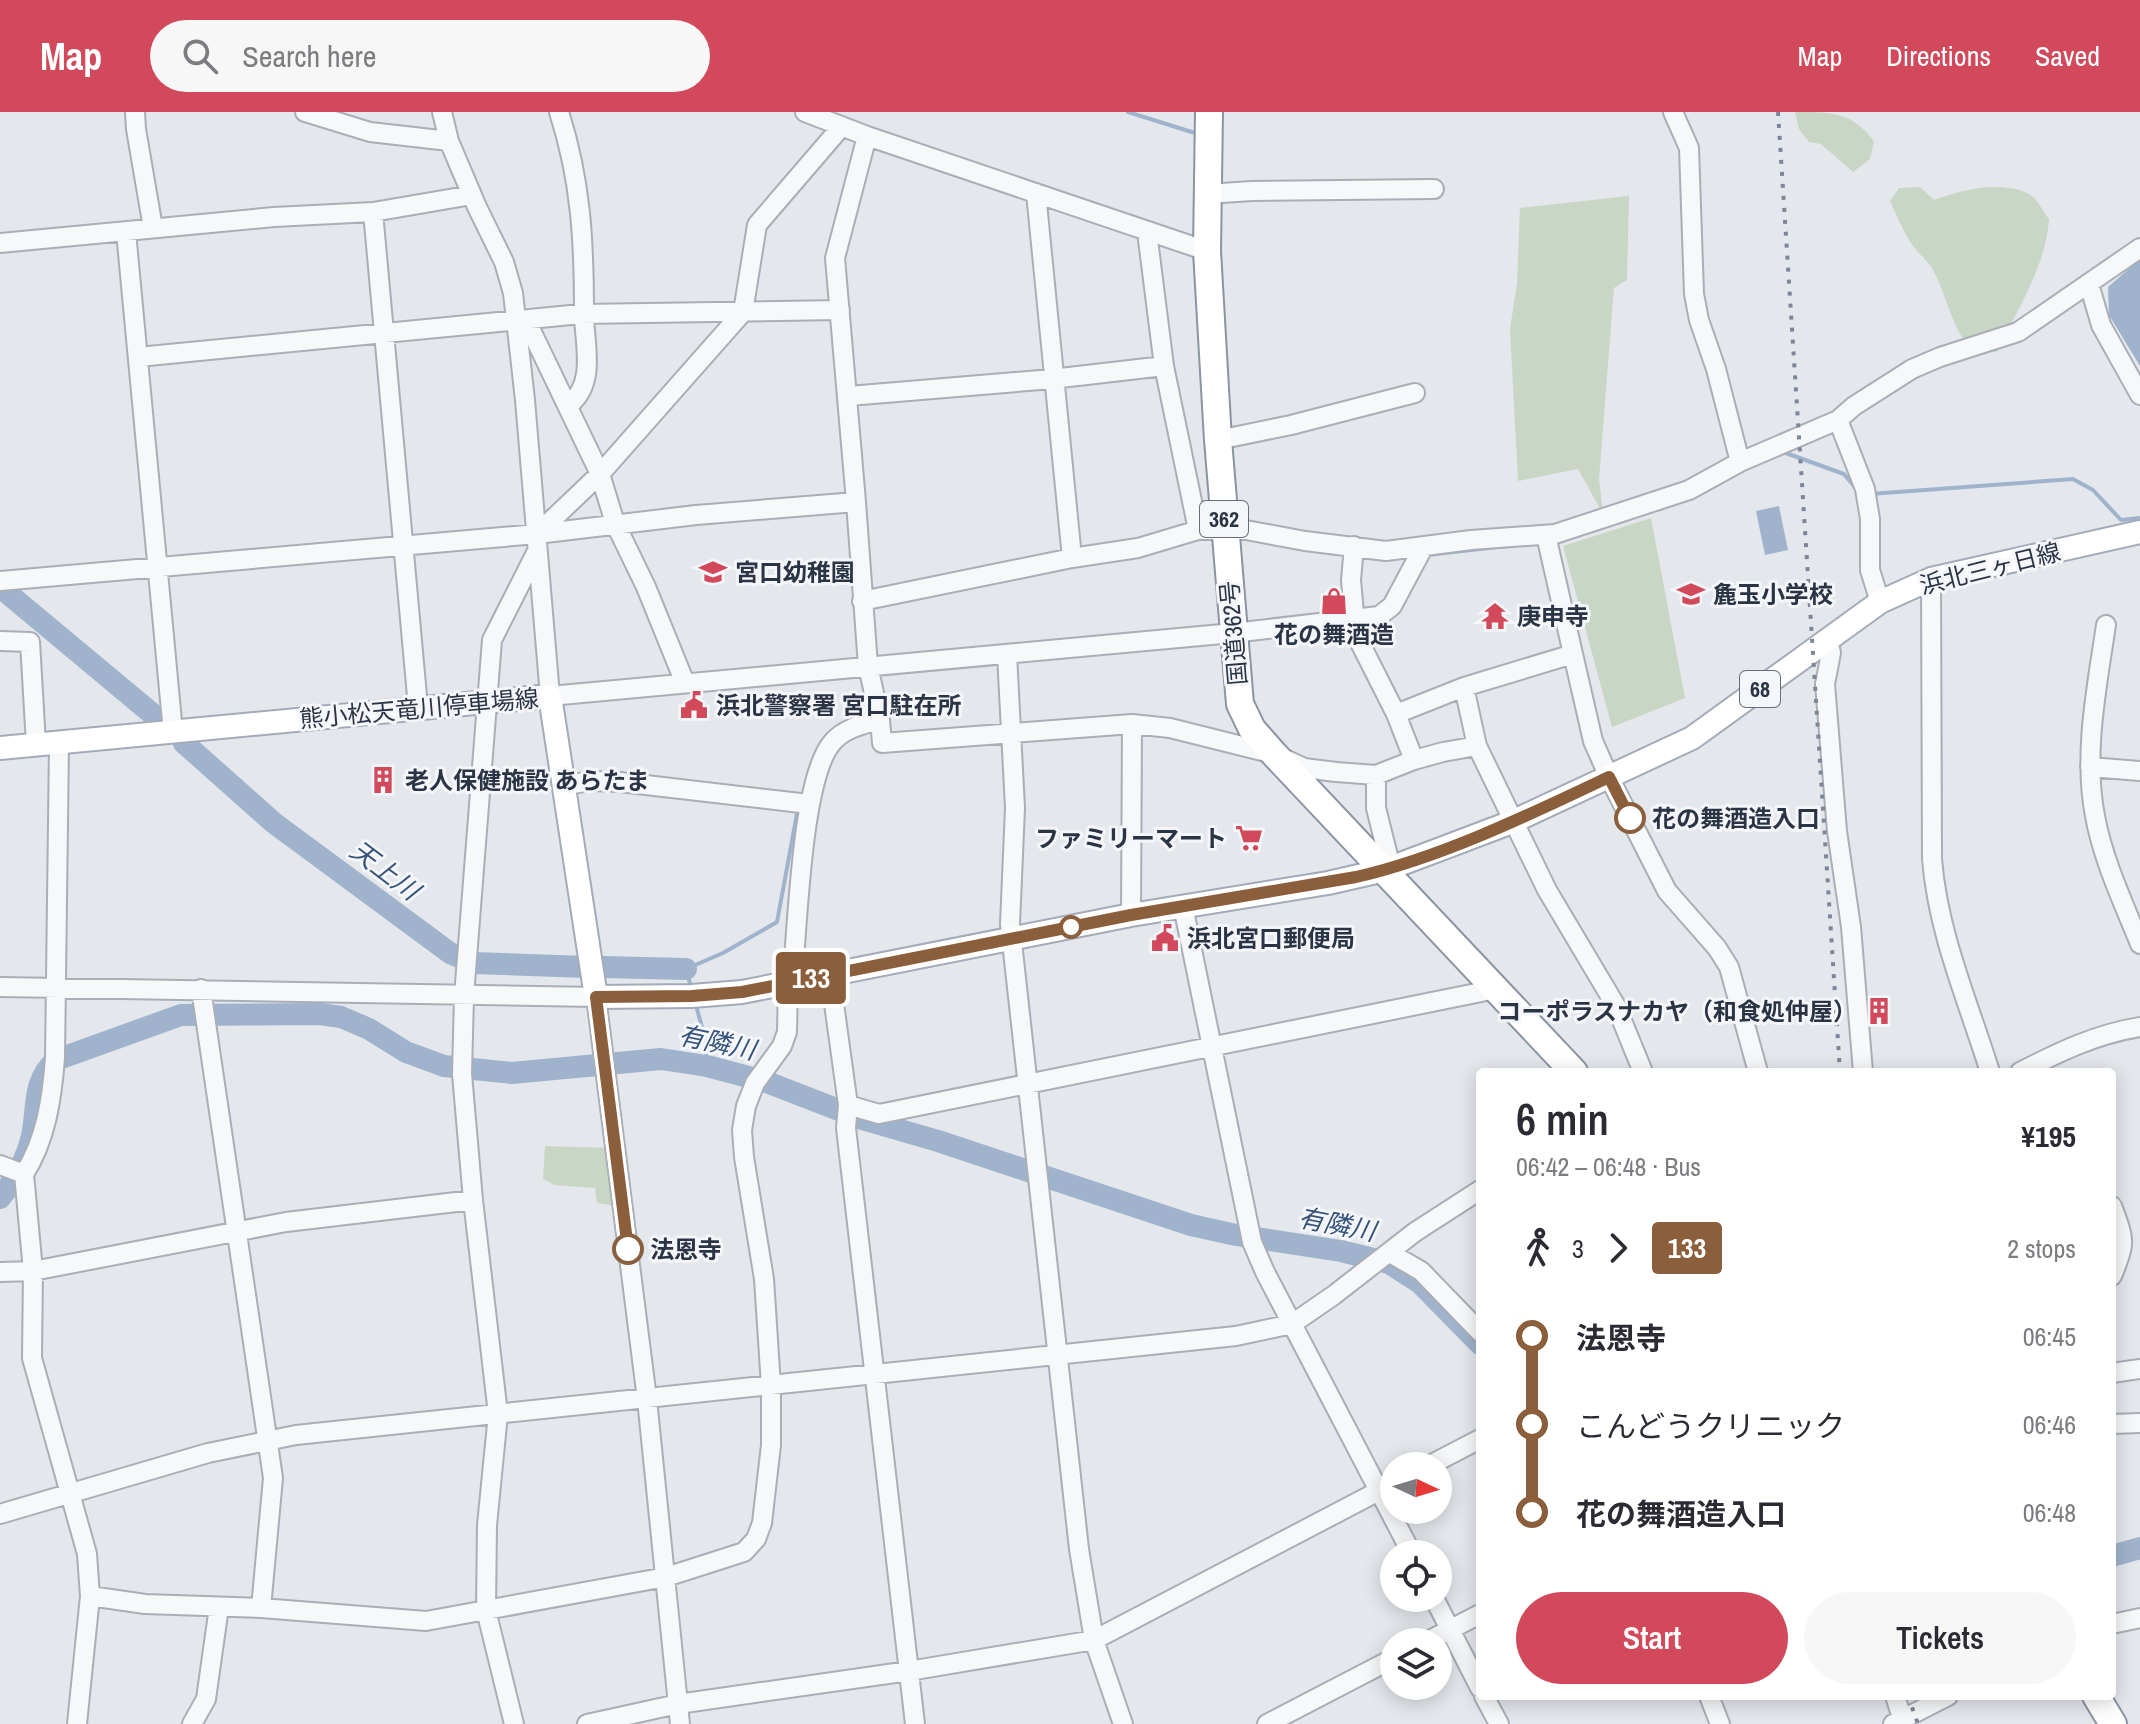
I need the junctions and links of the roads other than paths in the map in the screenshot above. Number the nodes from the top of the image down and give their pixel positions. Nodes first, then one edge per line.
1 (135, 112) edge
2 (305, 112) edge
3 (442, 112) edge
4 (559, 112) edge
5 (805, 112) edge
6 (1209, 112) edge
7 (1673, 112) edge
8 (841, 121) edge
9 (867, 136) junction
10 (449, 141) junction
11 (1434, 189) dead end
12 (1036, 193) junction
13 (1206, 194) junction
14 (472, 195) junction
15 (373, 212) junction
16 (153, 228) junction
17 (126, 232) junction
18 (1147, 232) junction
19 (0, 243) edge
20 (2140, 248) edge
21 (1207, 251) junction
22 (2089, 284) junction
23 (840, 310) junction
24 (743, 312) junction
25 (584, 314) junction
26 (522, 321) junction
27 (383, 334) junction
28 (138, 357) junction
29 (1164, 366) junction
30 (1052, 379) junction
31 (1415, 393) dead end
32 (2140, 395) edge
33 (849, 396) junction
34 (569, 405) junction
35 (1838, 420) junction
36 (1218, 440) junction
37 (1740, 462) junction
38 (600, 474) junction
39 (856, 502) junction
40 (615, 523) junction
41 (1225, 529) junction
42 (1198, 530) junction
43 (2140, 532) edge
44 (1548, 539) junction
45 (538, 541) junction
46 (403, 546) junction
47 (1354, 546) junction
48 (1424, 546) junction
49 (1072, 558) junction
50 (157, 567) junction
51 (0, 579) edge
52 (1931, 579) junction
53 (862, 601) junction
54 (1880, 602) junction
55 (1354, 620) junction
56 (2106, 625) dead end
57 (1233, 633) junction
58 (1828, 640) junction
59 (0, 641) edge
60 (1007, 654) junction
61 (1573, 654) junction
62 (868, 666) junction
63 (685, 683) junction
64 (1464, 687) junction
65 (550, 696) junction
66 (485, 701) junction
67 (418, 707) junction
68 (1396, 714) junction
69 (880, 720) junction
70 (1132, 724) junction
71 (173, 732) junction
72 (1013, 734) junction
73 (59, 743) junction
74 (36, 744) junction
75 (1477, 746) junction
76 (0, 748) edge
77 (1274, 754) junction
78 (1414, 760) junction
79 (2090, 767) junction
80 (2140, 771) edge
81 (1376, 775) junction
82 (1609, 777) junction
83 (566, 785) junction
84 (809, 804) junction
85 (1512, 822) junction
86 (1388, 869) junction
87 (1183, 906) junction
88 (1131, 915) junction
89 (1013, 939) junction
90 (2140, 944) edge
91 (830, 975) junction
92 (788, 982) junction
93 (0, 987) edge
94 (57, 987) junction
95 (1496, 989) junction
96 (464, 996) junction
97 (596, 997) junction
98 (203, 1004) junction
99 (2140, 1027) edge
100 (1212, 1048) junction
101 (1570, 1068) edge
102 (1641, 1068) edge
103 (1757, 1068) edge
104 (1863, 1068) edge
105 (1989, 1068) edge
106 (2028, 1068) edge
107 (1028, 1086) junction
108 (848, 1105) junction
109 (0, 1165) edge
110 (24, 1174) junction
111 (1476, 1193) edge
112 (473, 1200) junction
113 (2116, 1216) edge
114 (237, 1231) junction
115 (1385, 1256) junction
116 (2116, 1266) edge
117 (33, 1271) junction
118 (0, 1272) edge
119 (1292, 1324) junction
120 (1476, 1328) edge
121 (1057, 1353) junction
122 (2140, 1369) edge
123 (2116, 1372) edge
124 (876, 1374) junction
125 (771, 1386) junction
126 (647, 1399) junction
127 (498, 1414) junction
128 (2140, 1423) edge
129 (2116, 1424) edge
130 (269, 1440) junction
131 (1476, 1441) edge
132 (1452, 1454) edge
133 (1380, 1476) edge
134 (1380, 1492) edge
135 (70, 1495) junction
136 (0, 1514) edge
137 (666, 1577) junction
138 (90, 1596) junction
139 (219, 1607) junction
140 (261, 1608) junction
141 (486, 1610) junction
142 (1476, 1616) edge
143 (2140, 1618) edge
144 (2116, 1623) edge
145 (1452, 1629) edge
146 (1452, 1634) edge
147 (1094, 1640) junction
148 (1380, 1665) edge
149 (909, 1671) junction
150 (1476, 1680) edge
151 (1486, 1700) edge
152 (1711, 1700) edge
153 (1898, 1700) edge
154 (1942, 1700) edge
155 (2098, 1700) edge
156 (678, 1704) junction
157 (1911, 1719) edge
158 (77, 1724) edge
159 (192, 1724) edge
160 (514, 1724) edge
161 (587, 1724) edge
162 (680, 1724) edge
163 (915, 1724) edge
164 (1123, 1724) edge
165 (1267, 1724) edge
166 (1499, 1724) edge
167 (1720, 1724) edge
168 (2113, 1724) edge

1 - 16 street
2 - 10 street
3 - 10 street
4 - 25 street
5 - 8 street
6 - 13 highway, 国道362号 / 362
7 - 37 street
8 - 9 street
8 - 24 street
9 - 12 street
9 - 23 street
10 - 14 street
11 - 13 street
12 - 18 street
12 - 30 street
13 - 21 highway, 国道362号 / 362
14 - 15 street
14 - 26 street
15 - 16 street
15 - 27 street
16 - 17 street
17 - 19 street
17 - 28 street
18 - 21 street
18 - 29 street
20 - 22 street
21 - 36 highway, 国道362号 / 362
22 - 32 street
22 - 35 street
23 - 24 street
23 - 33 street
24 - 25 street
24 - 38 street
25 - 26 street
25 - 34 street
26 - 27 street
26 - 34 street
26 - 45 street
27 - 28 street
27 - 46 street
28 - 50 street
29 - 30 street
29 - 42 street
30 - 33 street
30 - 49 street
31 - 36 street
33 - 39 street
34 - 38 street
35 - 37 street
35 - 54 street
36 - 41 highway, 国道362号 / 362
37 - 44 street
38 - 40 street
38 - 45 street
39 - 40 street
39 - 53 street
40 - 45 street
40 - 63 street
41 - 42 street
41 - 47 street
41 - 57 highway, 国道362号 / 362
42 - 49 street
43 - 52 main road, 浜北三ヶ日線 / 68
44 - 48 street
44 - 61 street
45 - 46 street
45 - 65 street
45 - 66 street
46 - 50 street
46 - 67 street
47 - 48 street
47 - 55 street
48 - 55 street
49 - 53 street
50 - 51 street
50 - 71 street
52 - 54 main road, 浜北三ヶ日線 / 68
52 - 105 street
53 - 62 street
54 - 58 main road, 浜北三ヶ日線 / 68
55 - 57 street
55 - 68 street
56 - 79 street
57 - 60 street
57 - 77 highway, 国道362号 / 362
58 - 82 main road, 浜北三ヶ日線 / 68
58 - 104 street
59 - 74 street
60 - 62 street
60 - 72 street
61 - 64 street
61 - 82 street
62 - 63 street
62 - 69 street
63 - 65 street
64 - 68 street
64 - 75 street
65 - 66 main road, 熊小松天竜川停車場線
65 - 83 main road, 熊小松天竜川停車場線
66 - 67 main road, 熊小松天竜川停車場線
66 - 96 street
67 - 71 main road, 熊小松天竜川停車場線
68 - 78 street
69 - 72 street
69 - 84 street
70 - 72 street
70 - 77 street
70 - 88 street
71 - 73 main road, 熊小松天竜川停車場線
72 - 89 street
73 - 74 main road, 熊小松天竜川停車場線
73 - 94 street
74 - 76 main road, 熊小松天竜川停車場線
75 - 78 street
75 - 85 street
77 - 81 street
77 - 86 highway, 国道362号 / 362
78 - 81 street
79 - 80 street
79 - 90 street
81 - 86 street
82 - 85 main road, 浜北三ヶ日線 / 68
82 - 103 street
83 - 84 street
83 - 97 main road, 熊小松天竜川停車場線
84 - 92 street
85 - 86 main road, 浜北三ヶ日線 / 68
85 - 102 street
86 - 87 main road
86 - 95 highway, 国道362号 / 362
87 - 88 main road
87 - 100 street
88 - 89 main road
89 - 91 main road
89 - 107 street
91 - 92 main road
91 - 108 street
92 - 97 main road
92 - 125 street
93 - 94 street
94 - 98 street
94 - 110 street
95 - 100 street
95 - 101 highway, 国道362号 / 362
96 - 97 street
96 - 98 street
96 - 112 street
97 - 126 street
98 - 114 street
99 - 106 street
100 - 107 street
100 - 119 street
107 - 108 street
107 - 121 street
108 - 124 street
109 - 110 street
110 - 117 street
111 - 115 street
112 - 114 street
112 - 127 street
113 - 116 street
114 - 117 street
114 - 130 street
115 - 119 street
115 - 120 street
117 - 118 street
117 - 135 street
119 - 121 street
119 - 133 street
121 - 124 street
121 - 147 street
122 - 123 street
124 - 125 street
124 - 149 street
125 - 126 street
125 - 137 street
126 - 127 street
126 - 137 street
127 - 130 street
127 - 141 street
128 - 129 street
130 - 135 street
130 - 140 street
131 - 132 street
134 - 147 street
135 - 136 street
135 - 138 street
137 - 141 street
137 - 156 street
138 - 139 street
138 - 158 street
139 - 140 street
139 - 159 street
140 - 141 street
141 - 160 street
142 - 145 street
143 - 144 street
146 - 150 street
147 - 149 street
147 - 164 street
148 - 165 street
149 - 156 street
149 - 163 street
151 - 166 street
152 - 167 street
153 - 157 street
154 - 157 street
155 - 168 highway
156 - 161 street
156 - 162 street

